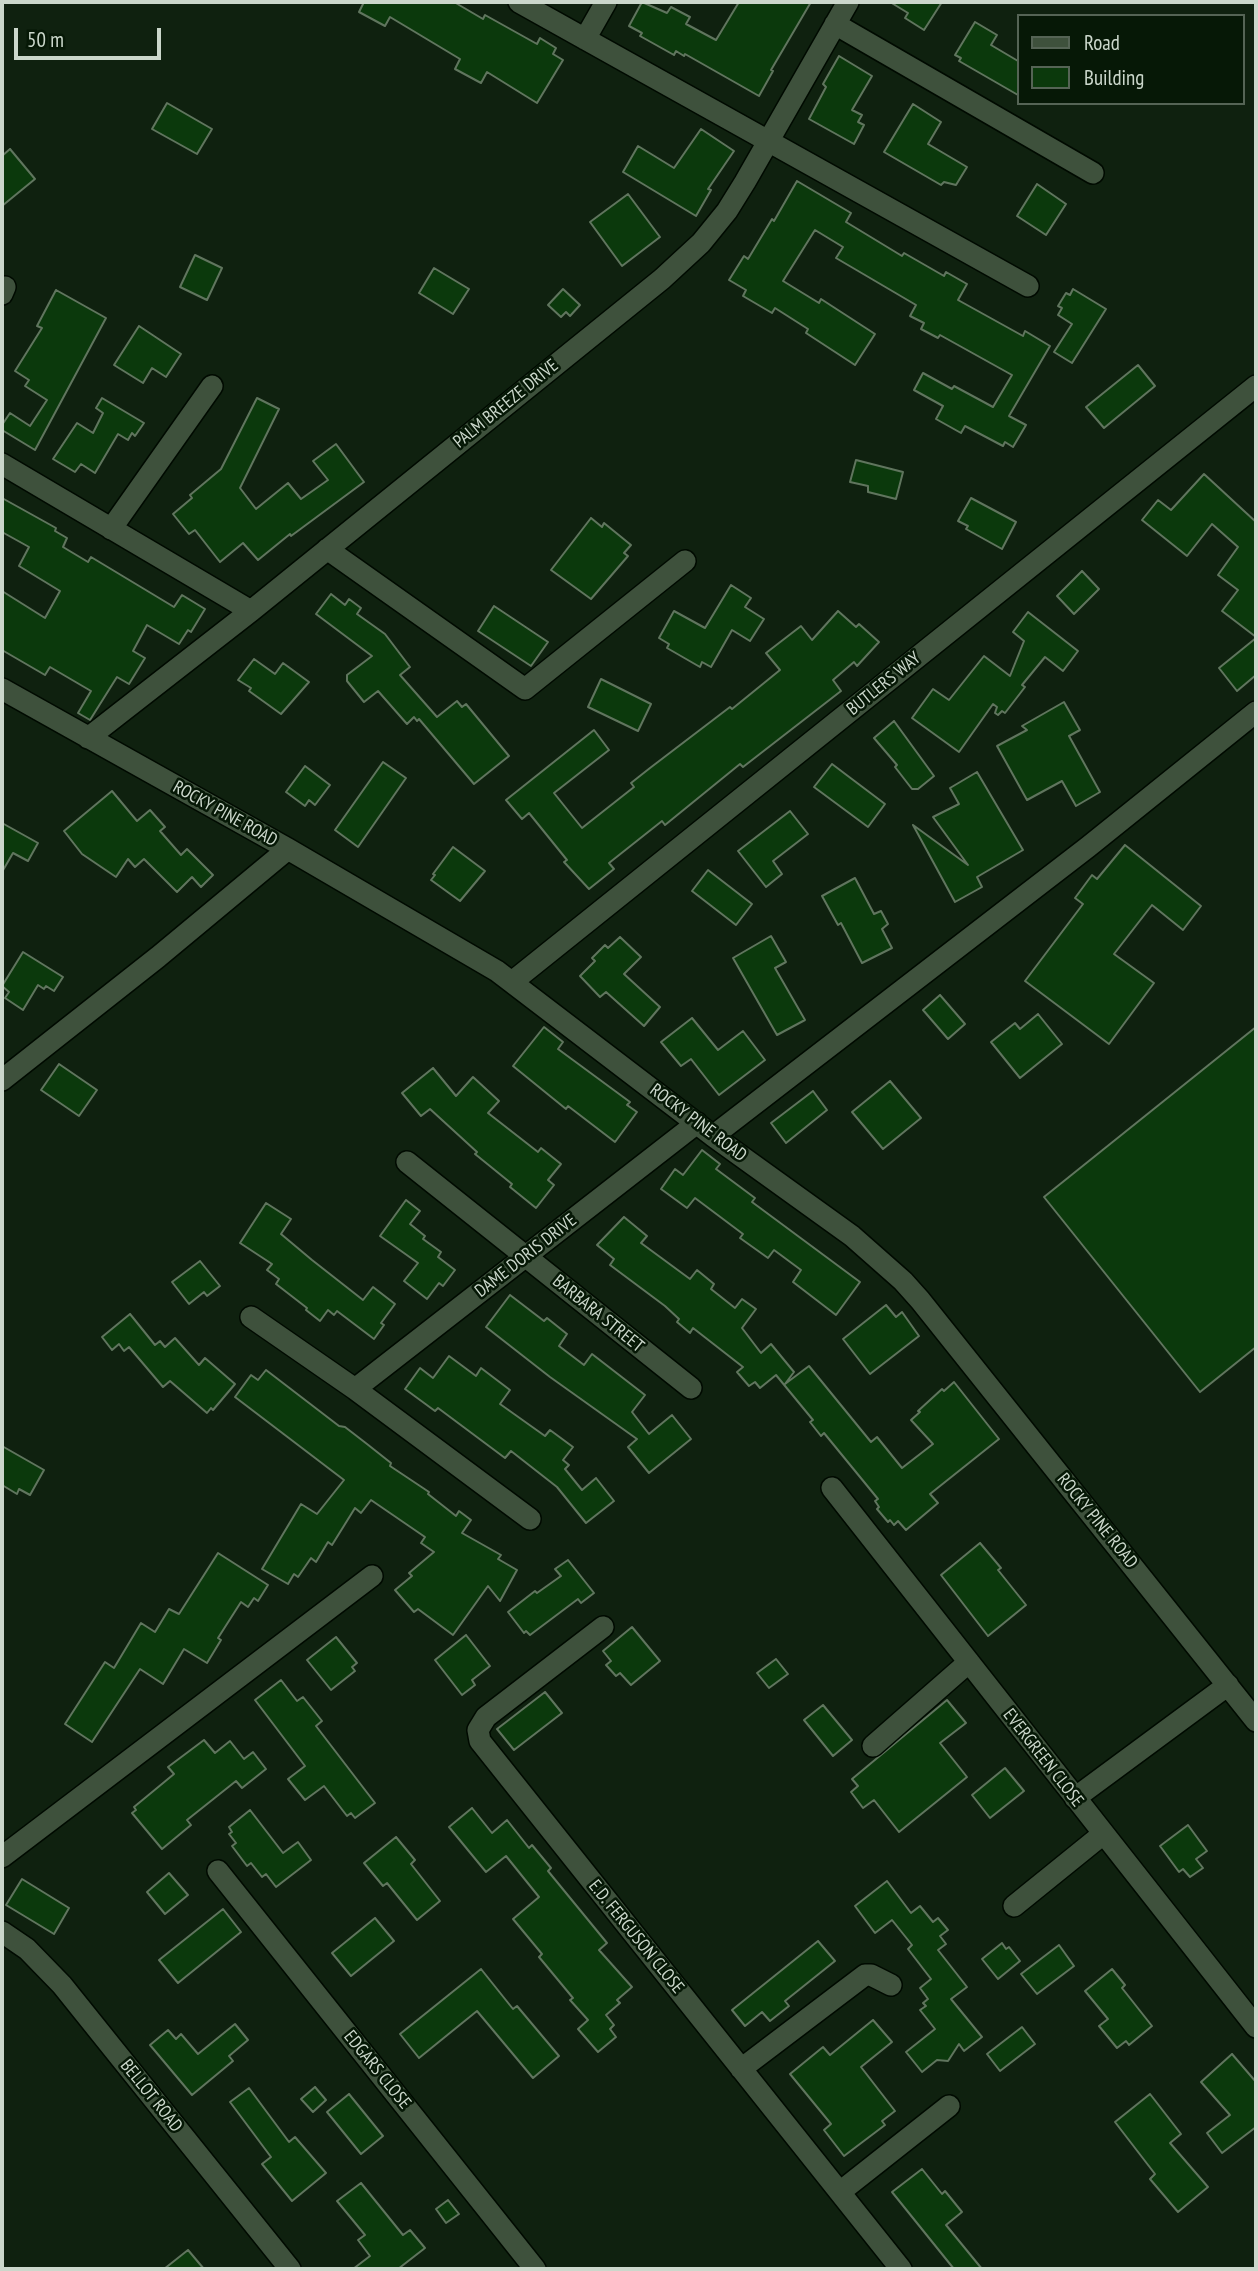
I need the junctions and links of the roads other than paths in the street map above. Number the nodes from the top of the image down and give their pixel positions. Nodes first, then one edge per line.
1 (519, 2) edge
2 (606, 2) edge
3 (848, 2) edge
4 (835, 24) junction
5 (585, 40) junction
6 (769, 141) junction
7 (1093, 173) dead end
8 (1028, 286) dead end
9 (212, 386) dead end
10 (1256, 386) edge
11 (2, 464) edge
12 (111, 529) junction
13 (327, 549) junction
14 (685, 562) dead end
15 (251, 611) junction
16 (3, 693) edge
17 (1256, 712) edge
18 (88, 738) junction
19 (288, 849) junction
20 (512, 982) junction
21 (2, 1080) edge
22 (705, 1130) junction
23 (407, 1162) dead end
24 (526, 1256) junction
25 (251, 1317) dead end
26 (691, 1388) dead end
27 (355, 1389) junction
28 (832, 1488) dead end
29 (530, 1519) dead end
30 (372, 1576) dead end
31 (603, 1627) dead end
32 (969, 1662) junction
33 (1228, 1685) junction
34 (1256, 1721) edge
35 (873, 1746) dead end
36 (1075, 1798) junction
37 (1103, 1833) junction
38 (2, 1857) edge
39 (218, 1871) dead end
40 (1014, 1906) dead end
41 (2, 1932) edge
42 (891, 1984) dead end
43 (1256, 2027) edge
44 (741, 2069) junction
45 (949, 2106) dead end
46 (840, 2192) junction
47 (290, 2269) edge
48 (536, 2269) edge
49 (901, 2269) edge

1 - 5 street
2 - 5 street
3 - 4 street, PALM BREEZE DRIVE
4 - 6 street, PALM BREEZE DRIVE
4 - 7 street
5 - 6 street
6 - 8 street
6 - 13 street, PALM BREEZE DRIVE
9 - 12 street
10 - 20 street, BUTLERS WAY
11 - 12 street
12 - 15 street
13 - 14 street
13 - 15 street, PALM BREEZE DRIVE
15 - 18 street, PALM BREEZE DRIVE
16 - 18 street, ROCKY PINE ROAD
17 - 22 street, DAME DORIS DRIVE
18 - 19 street, ROCKY PINE ROAD
19 - 20 street, ROCKY PINE ROAD
19 - 21 street
20 - 22 street, ROCKY PINE ROAD
22 - 24 street, DAME DORIS DRIVE
22 - 33 street, ROCKY PINE ROAD
23 - 24 street, BARBARA STREET
24 - 26 street, BARBARA STREET
24 - 27 street, DAME DORIS DRIVE
25 - 27 street
27 - 29 street
28 - 32 street, EVERGREEN CLOSE
30 - 38 street
31 - 44 street, E.D. FERGUSON CLOSE
32 - 35 street
32 - 36 street, EVERGREEN CLOSE
33 - 34 street, ROCKY PINE ROAD
33 - 36 street
36 - 37 street, EVERGREEN CLOSE
37 - 40 street
37 - 43 street, EVERGREEN CLOSE
39 - 48 street, EDGARS CLOSE
41 - 47 street, BELLOT ROAD
42 - 44 street
44 - 46 street, E.D. FERGUSON CLOSE
45 - 46 street
46 - 49 street, E.D. FERGUSON CLOSE

